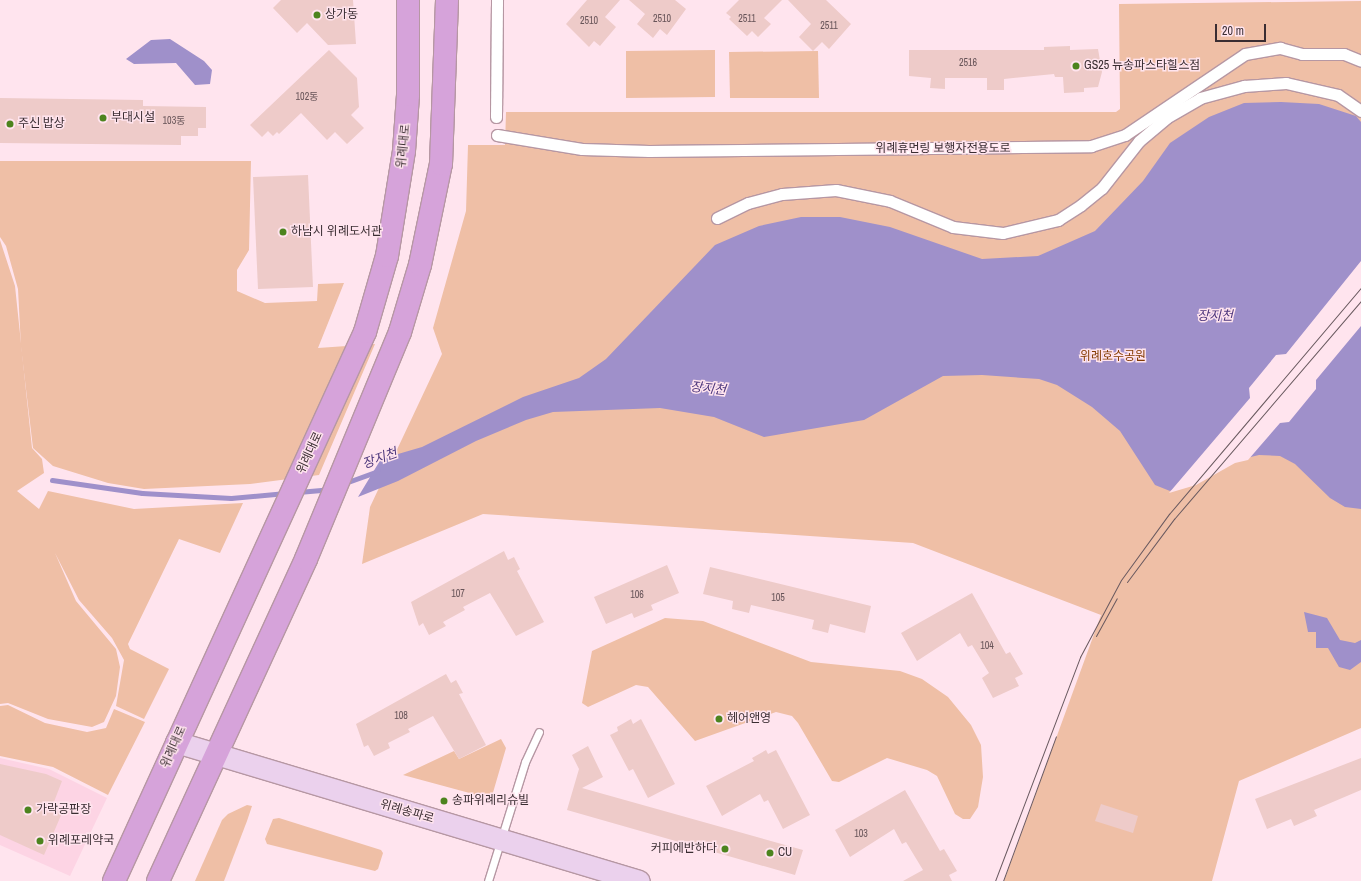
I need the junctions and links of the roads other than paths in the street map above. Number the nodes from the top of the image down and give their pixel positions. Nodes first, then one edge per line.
1 (408, 0) edge
2 (447, 0) edge
3 (497, 0) edge
4 (1361, 61) edge
5 (1361, 111) edge
6 (496, 118) dead end
7 (497, 135) dead end
8 (717, 218) dead end
9 (539, 732) dead end
10 (176, 742) junction
11 (216, 756) junction
12 (500, 839) junction
13 (114, 881) edge
14 (158, 881) edge
15 (488, 881) edge
16 (639, 881) edge

1 - 10 main road, 위례대로
2 - 11 main road
3 - 6 street
4 - 7 street, 위례휴먼링 보행자전용도로
5 - 8 street
9 - 12 lane
10 - 11 main road, 위례송파로
10 - 13 main road, 위례대로
11 - 12 main road, 위례송파로
11 - 14 main road
12 - 15 lane
12 - 16 main road, 위례송파로

